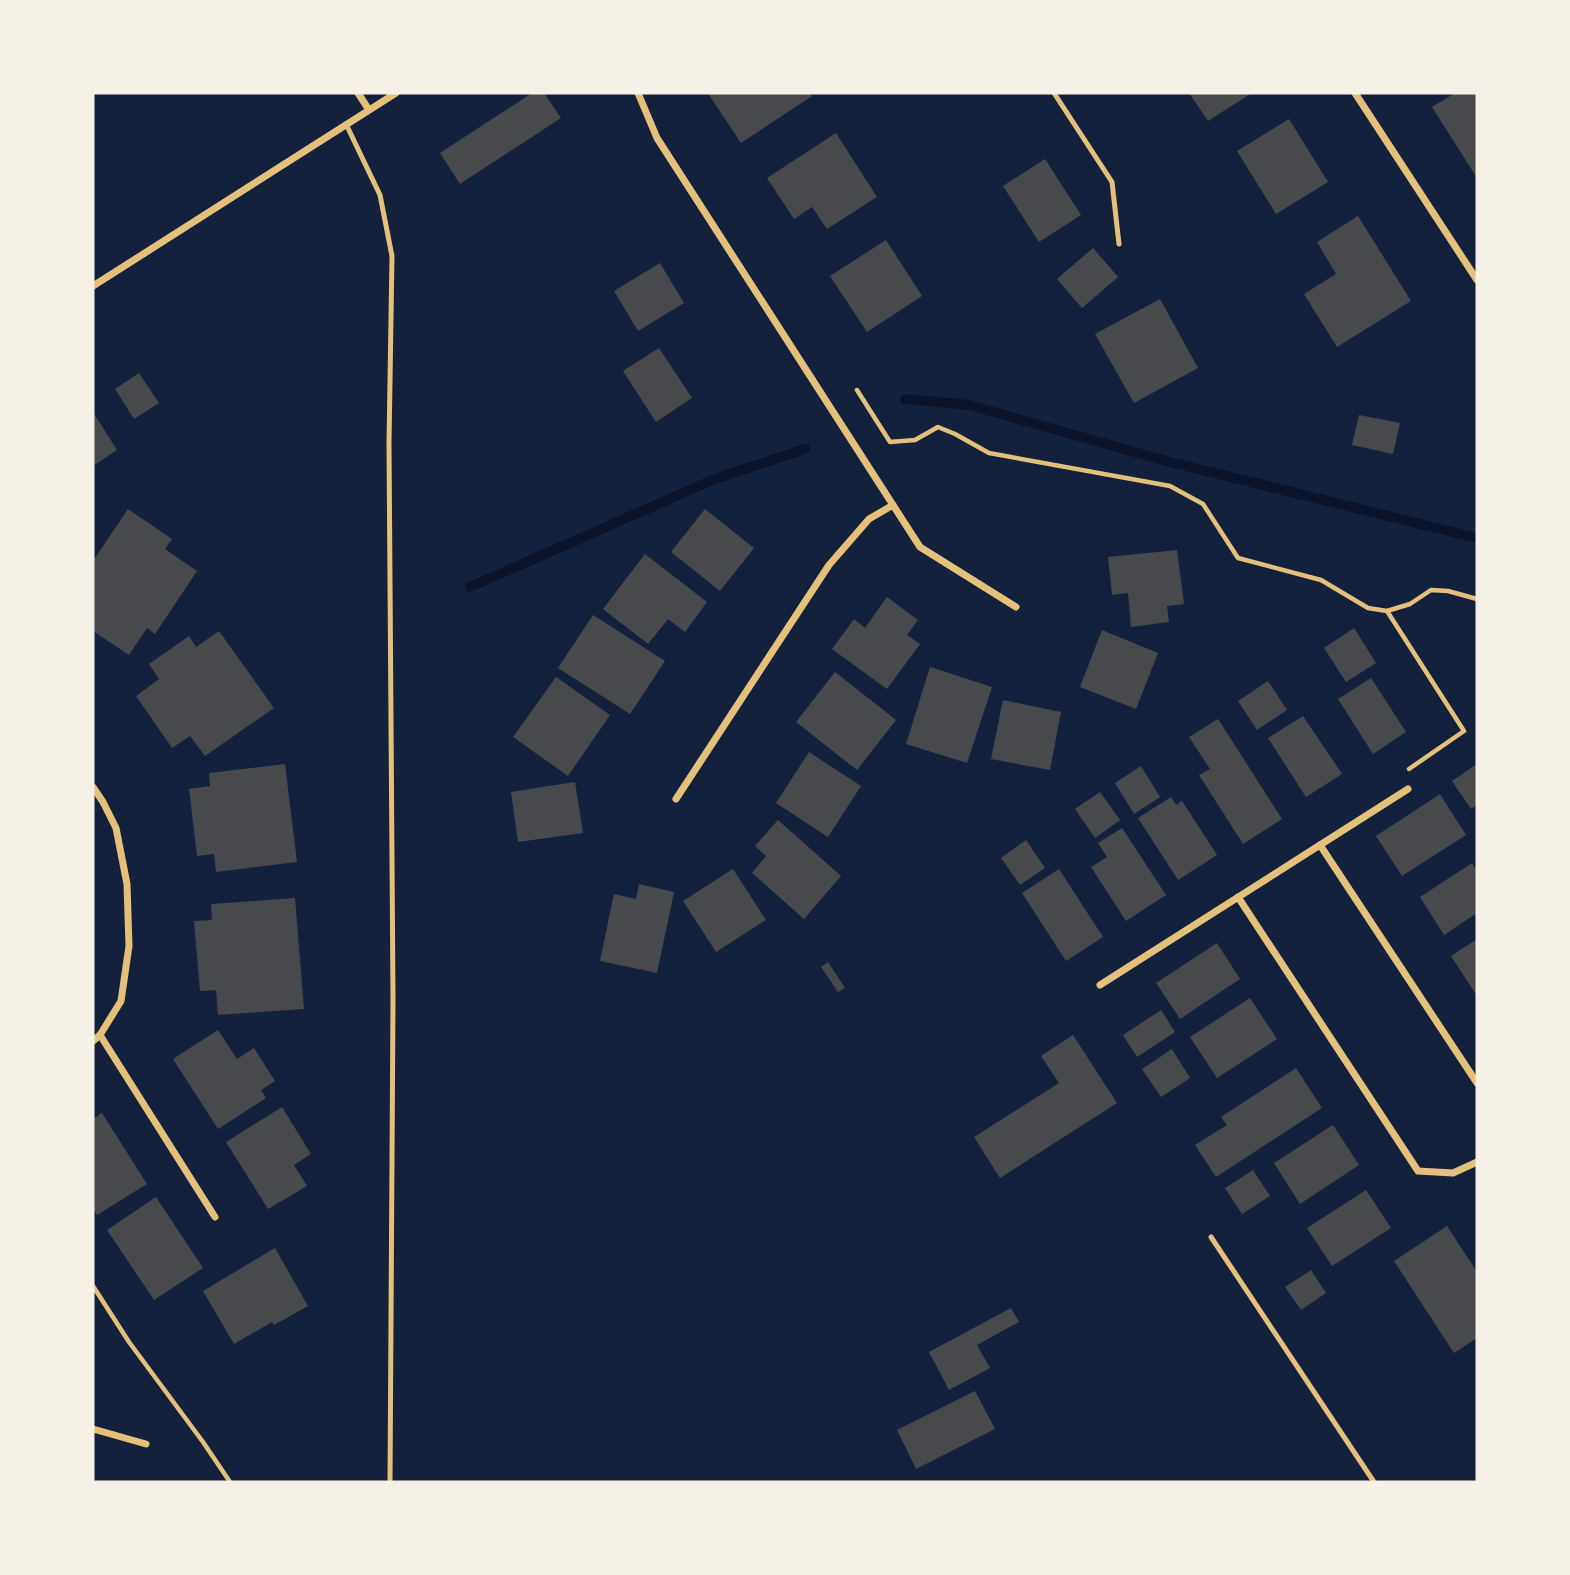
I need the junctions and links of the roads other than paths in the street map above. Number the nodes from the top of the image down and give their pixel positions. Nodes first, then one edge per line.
1 (358, 93) edge
2 (396, 93) edge
3 (638, 93) edge
4 (1054, 93) edge
5 (1354, 93) edge
6 (369, 110) junction
7 (346, 124) junction
8 (1119, 244) dead end
9 (1477, 280) edge
10 (93, 287) edge
11 (893, 505) junction
12 (1016, 607) dead end
13 (93, 787) edge
14 (1408, 789) dead end
15 (676, 799) dead end
16 (1321, 845) junction
17 (1238, 897) junction
18 (1100, 985) dead end
19 (100, 1035) junction
20 (93, 1041) edge
21 (1477, 1083) edge
22 (1477, 1163) edge
23 (215, 1217) dead end
24 (1211, 1237) dead end
25 (93, 1429) edge
26 (146, 1444) dead end
27 (390, 1482) edge
28 (1374, 1482) edge

1 - 6 street
2 - 6 street
3 - 11 street
4 - 8 lane
5 - 9 street
6 - 7 street
7 - 10 street
7 - 27 lane
11 - 12 street
11 - 15 street
13 - 19 street
14 - 16 street
16 - 17 street
16 - 21 street
17 - 18 street
17 - 22 street
19 - 20 street
19 - 23 street
24 - 28 lane
25 - 26 street

